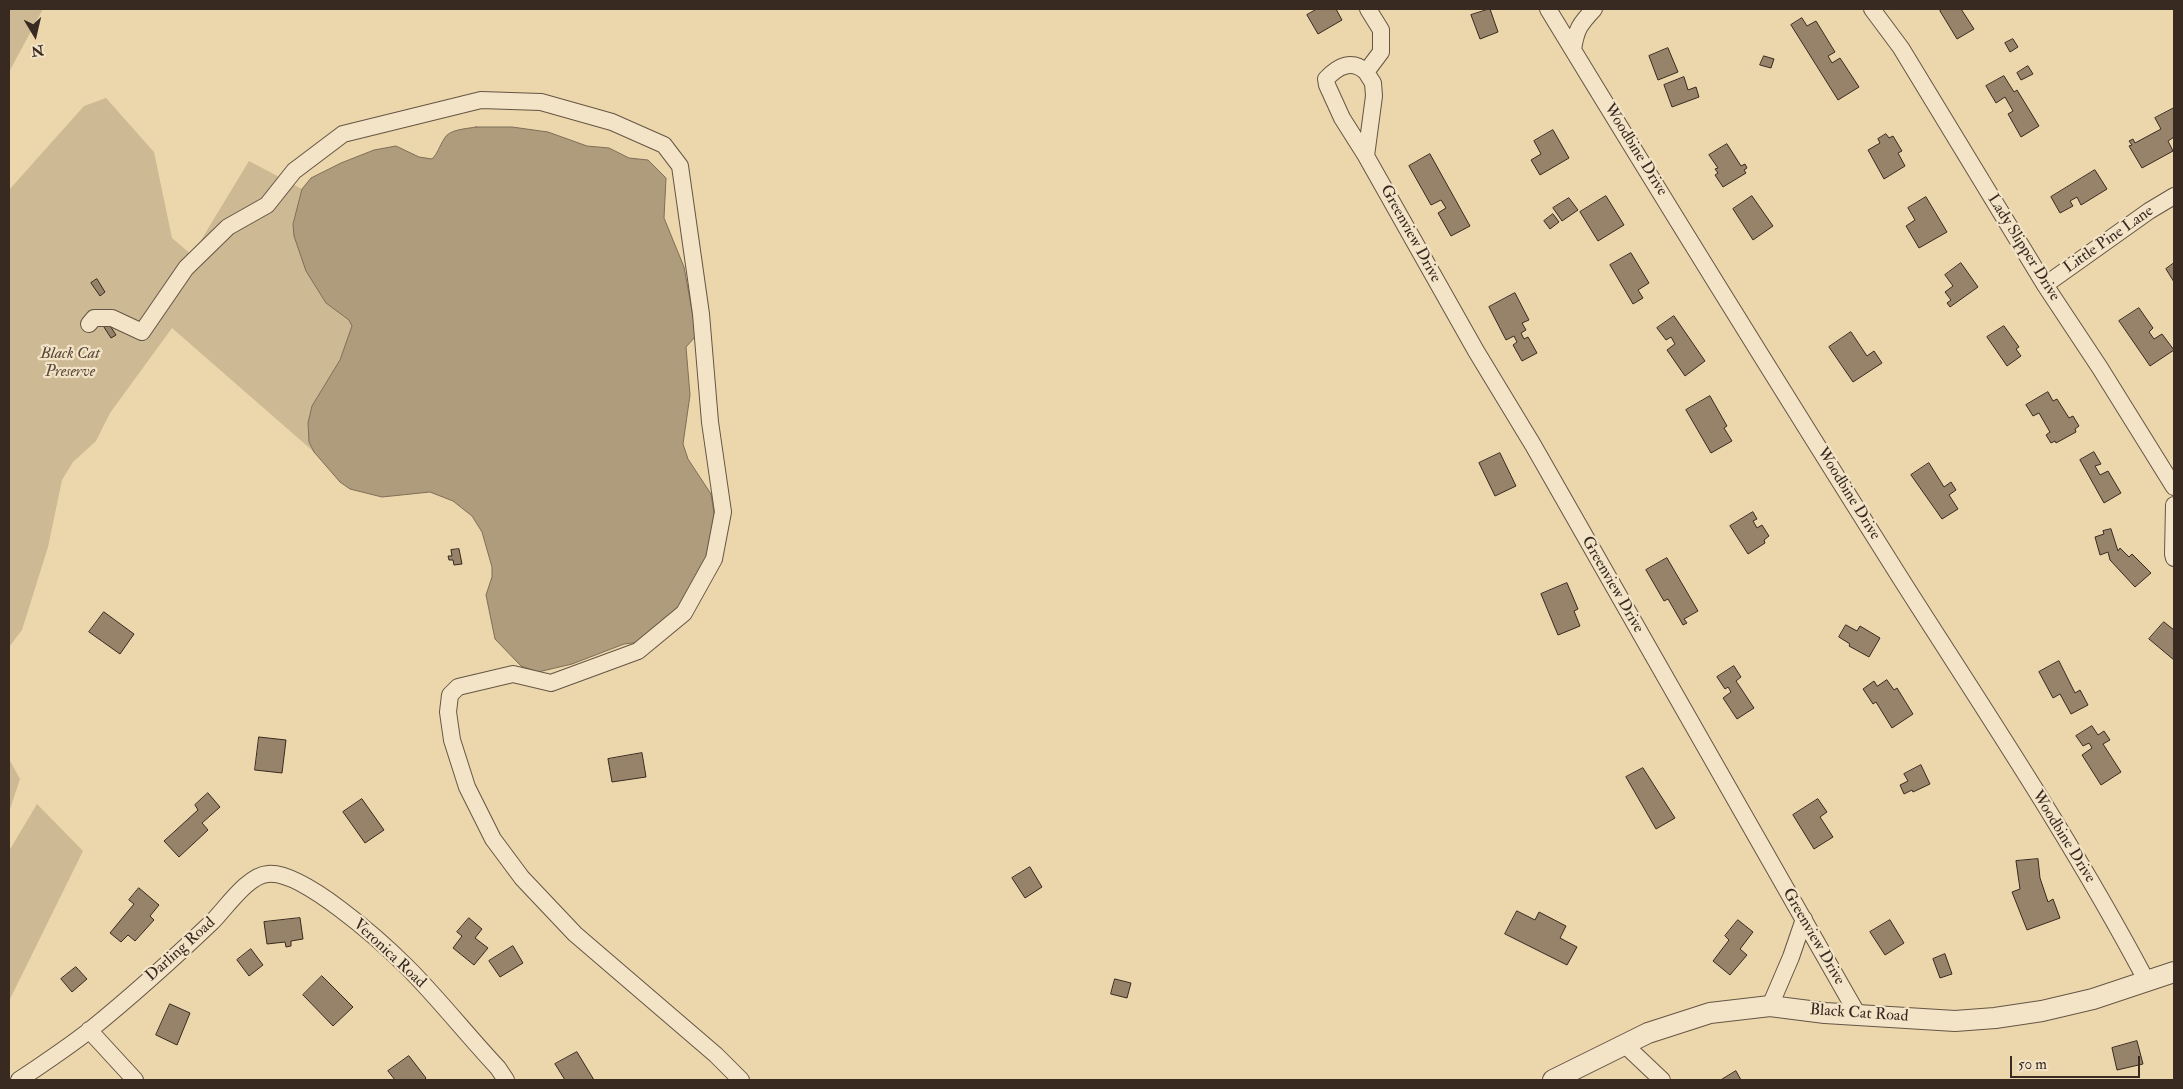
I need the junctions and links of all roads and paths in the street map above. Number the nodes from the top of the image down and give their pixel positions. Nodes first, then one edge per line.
1 (1368, 9) edge
2 (1548, 9) edge
3 (1594, 9) edge
4 (1872, 9) edge
5 (1573, 50) junction
6 (1366, 72) junction
7 (1366, 156) junction
8 (2174, 196) edge
9 (2045, 285) junction
10 (89, 324) dead end
11 (2174, 487) edge
12 (2174, 504) edge
13 (2174, 558) edge
14 (273, 874) joint
15 (1804, 919) junction
16 (2174, 972) edge
17 (2146, 980) junction
18 (1770, 1006) junction
19 (1858, 1015) junction
20 (89, 1030) junction
21 (1625, 1045) junction
22 (19, 1080) edge
23 (135, 1080) edge
24 (506, 1080) edge
25 (740, 1080) edge
26 (1553, 1080) edge
27 (1662, 1080) edge

1 - 6 street
2 - 5 street, Woodbine Drive
3 - 5 street
4 - 9 street, Lady Slipper Drive
5 - 17 street, Woodbine Drive
6 - 7 street
6 - 7 street, Greenview Drive
7 - 15 street, Greenview Drive
8 - 9 street, Little Pine Lane
9 - 11 street, Lady Slipper Drive
10 - 25 street
12 - 13 street
14 - 20 street, Darling Road
14 - 24 street, Veronica Road
15 - 18 street
15 - 19 street, Greenview Drive
16 - 17 street, Black Cat Road
17 - 19 street, Black Cat Road
18 - 19 street, Black Cat Road
18 - 21 street, Black Cat Road
20 - 22 street, Darling Road
20 - 23 street
21 - 26 street, Black Cat Road
21 - 27 street

